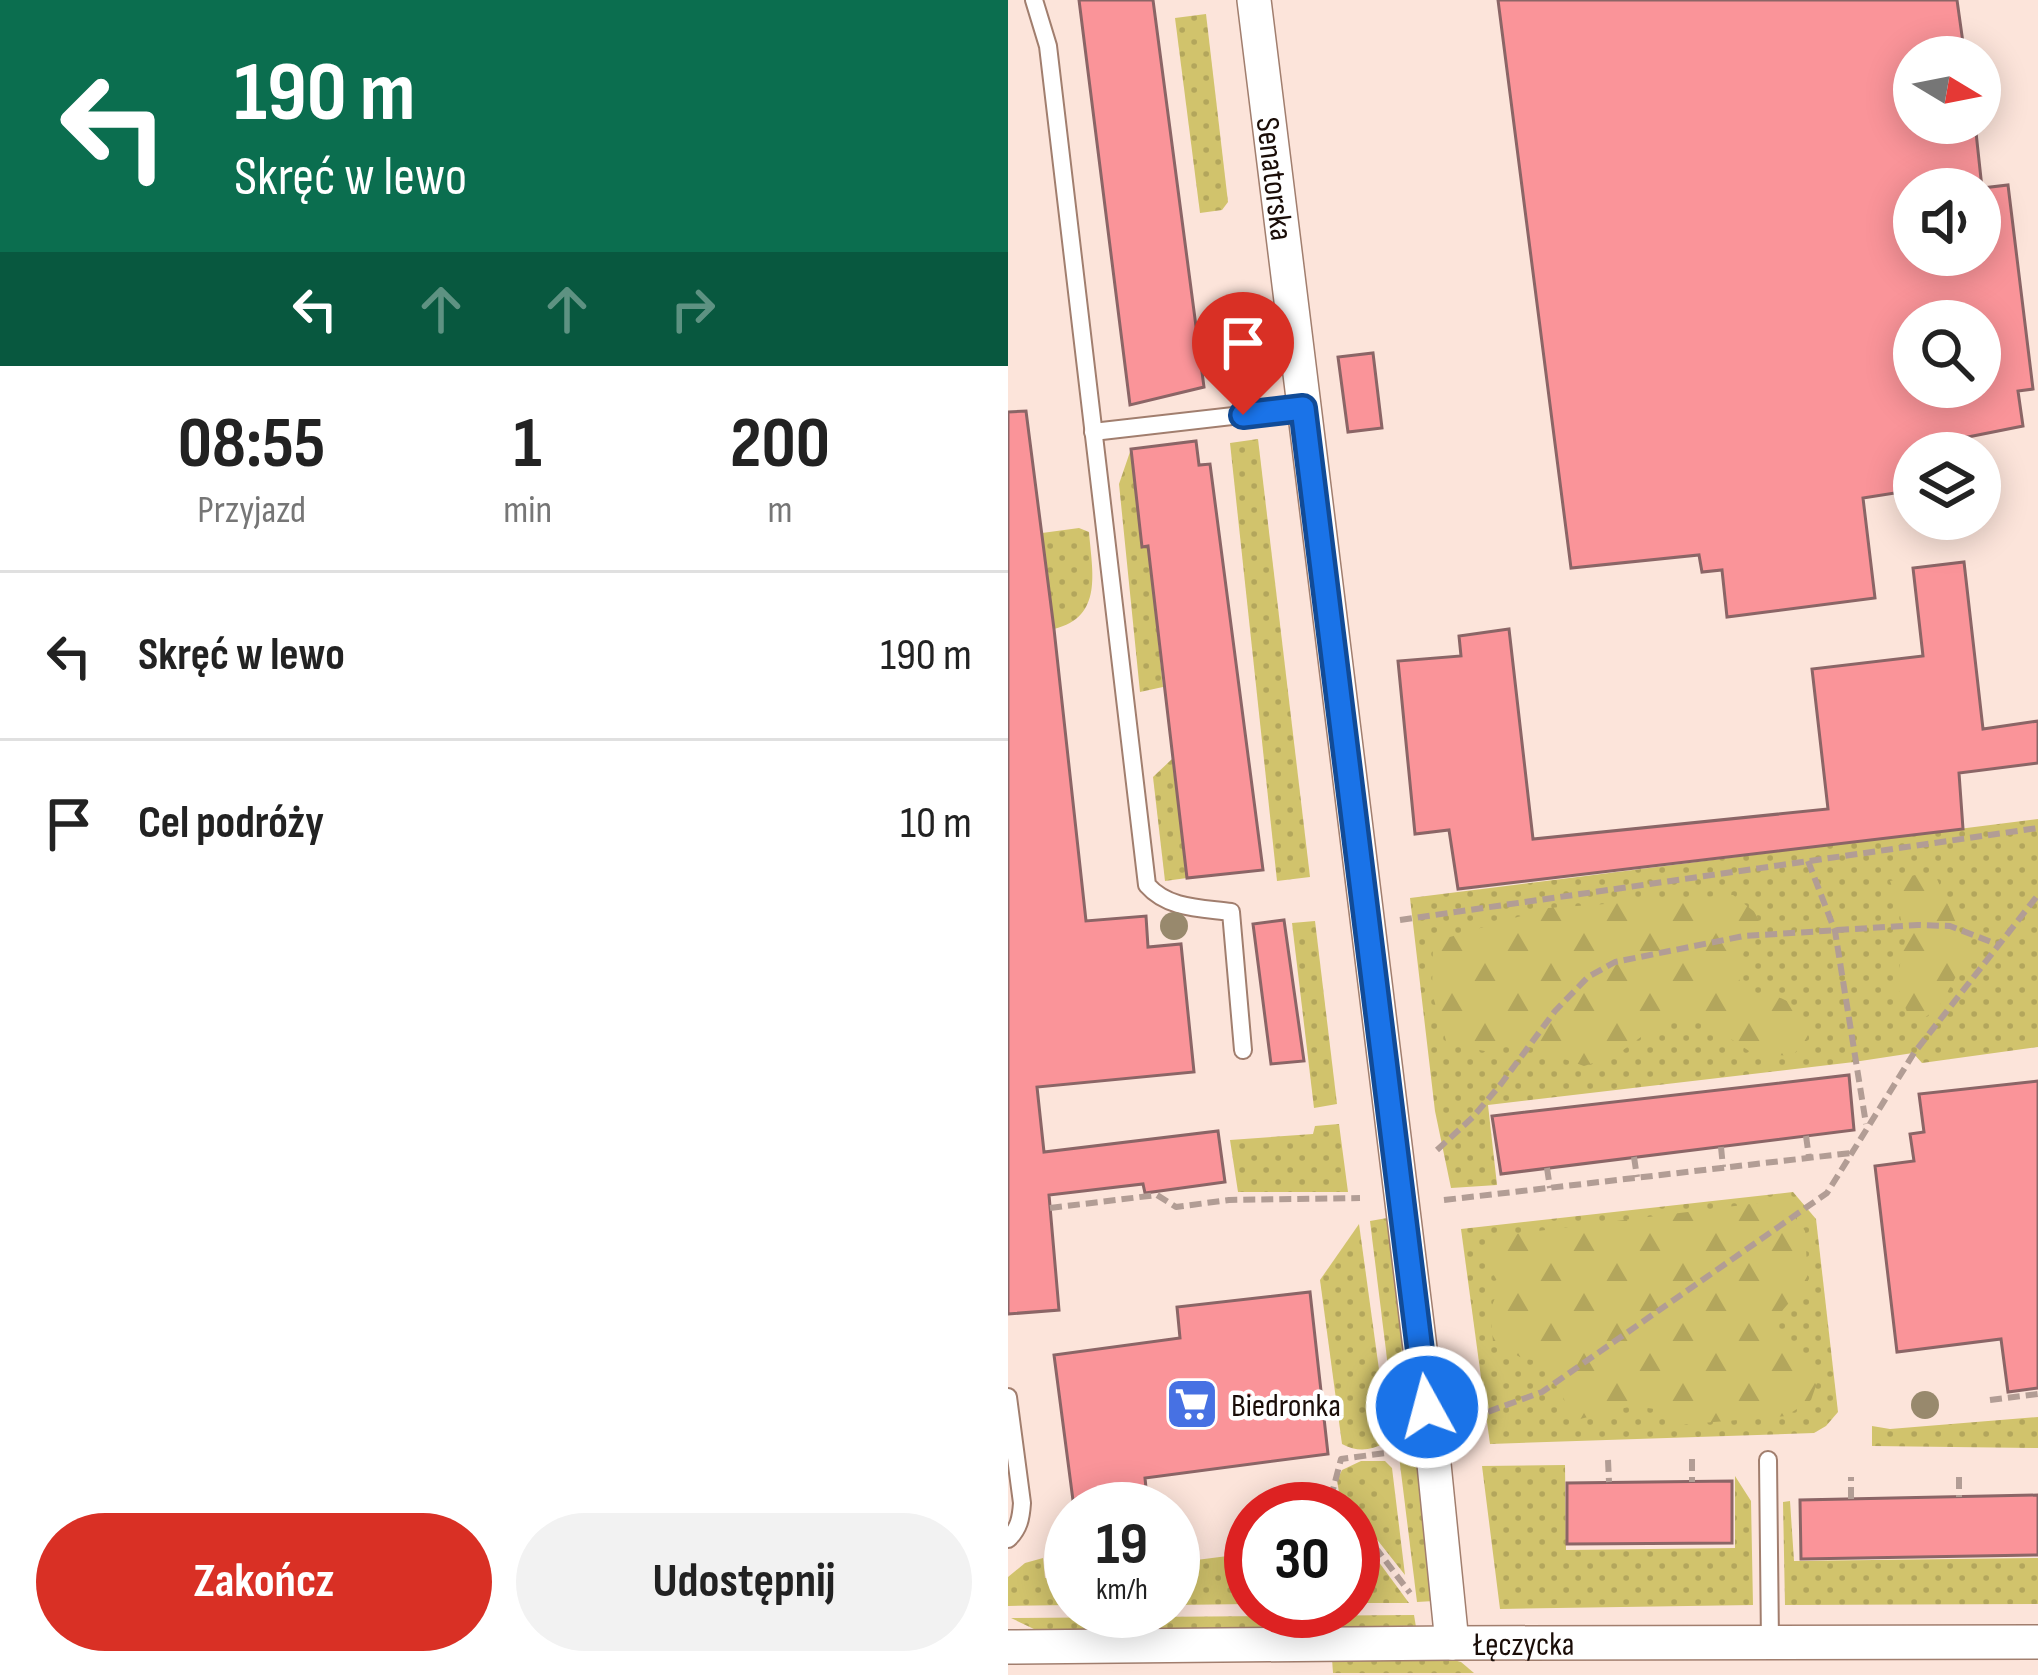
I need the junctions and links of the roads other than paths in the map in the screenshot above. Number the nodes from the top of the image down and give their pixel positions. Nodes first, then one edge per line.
1 (1034, 0) edge
2 (1254, 0) edge
3 (1303, 408) junction
4 (1093, 432) junction
5 (1243, 1050) dead end
6 (1008, 1396) edge
7 (1768, 1460) dead end
8 (1008, 1539) edge
9 (1452, 1642) junction
10 (2038, 1642) edge
11 (1770, 1643) junction
12 (1008, 1647) edge
13 (1498, 1660) edge
14 (1082, 1661) edge

1 - 4 lane
2 - 3 street, Senatorska
3 - 4 lane
3 - 9 street, Senatorska
4 - 5 lane
6 - 8 lane
7 - 11 lane
9 - 13 street, Łęczycka
9 - 14 street, Łęczycka
10 - 11 street, Łęczycka
11 - 13 street, Łęczycka
12 - 14 street, Łęczycka

